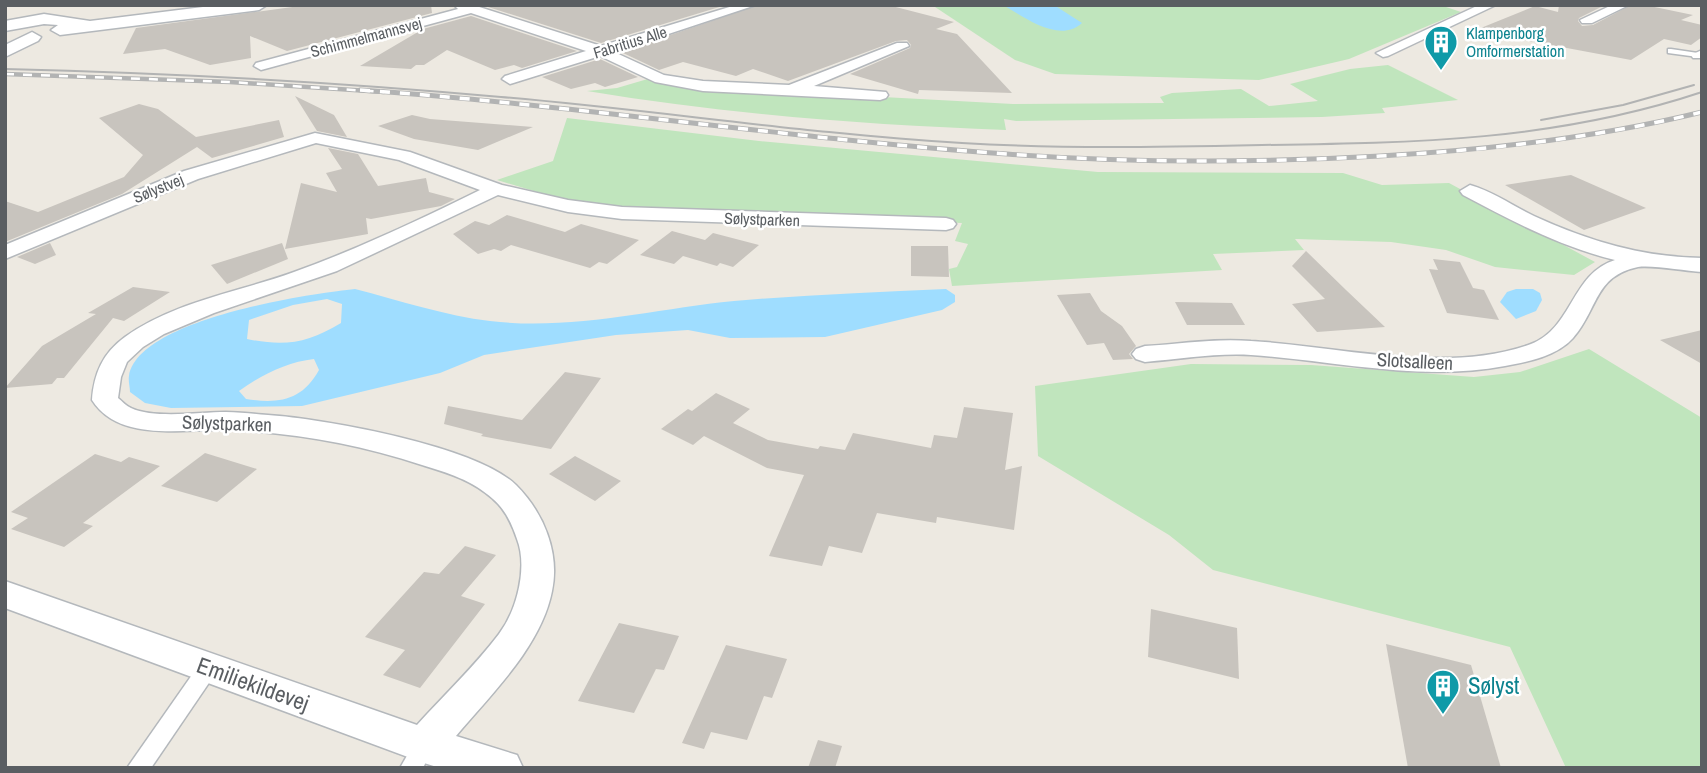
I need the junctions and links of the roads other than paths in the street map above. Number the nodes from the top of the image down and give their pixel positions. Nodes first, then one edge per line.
1 (259, 5) edge
2 (750, 5) edge
3 (1455, 5) edge
4 (1623, 5) edge
5 (466, 7) edge
6 (1485, 7) edge
7 (59, 17) edge
8 (1587, 20) dead end
9 (11, 35) edge
10 (902, 46) dead end
11 (601, 51) junction
12 (1671, 51) dead end
13 (1383, 53) dead end
14 (1700, 54) edge
15 (261, 66) dead end
16 (510, 79) dead end
17 (791, 90) junction
18 (880, 95) dead end
19 (315, 138) joint
20 (496, 190) junction
21 (1470, 191) dead end
22 (946, 224) dead end
23 (5, 253) edge
24 (1642, 260) junction
25 (1702, 265) edge
26 (1145, 354) dead end
27 (5, 594) edge
28 (208, 668) junction
29 (417, 756) edge
30 (138, 768) edge
31 (503, 768) edge

1 - 7 street
2 - 11 street, Fabritius Alle
3 - 6 street
4 - 8 street
5 - 11 street, Schimmelmannsvej
5 - 15 street, Schimmelmannsvej
6 - 13 street
7 - 9 street
7 - 9 street
10 - 17 street
11 - 16 street, Fabritius Alle
11 - 17 street, Schimmelmannsvej
12 - 14 lane
17 - 18 street, Schimmelmannsvej
19 - 20 street, Sølystparken
19 - 23 street, Sølystvej
20 - 22 street, Sølystparken
20 - 29 street, Sølystparken
21 - 24 street, Slotsalleen
24 - 25 street, Slotsalleen
24 - 26 street, Slotsalleen
27 - 28 street, Emiliekildevej
28 - 29 street, Emiliekildevej
28 - 30 lane
29 - 31 street, Emiliekildevej

